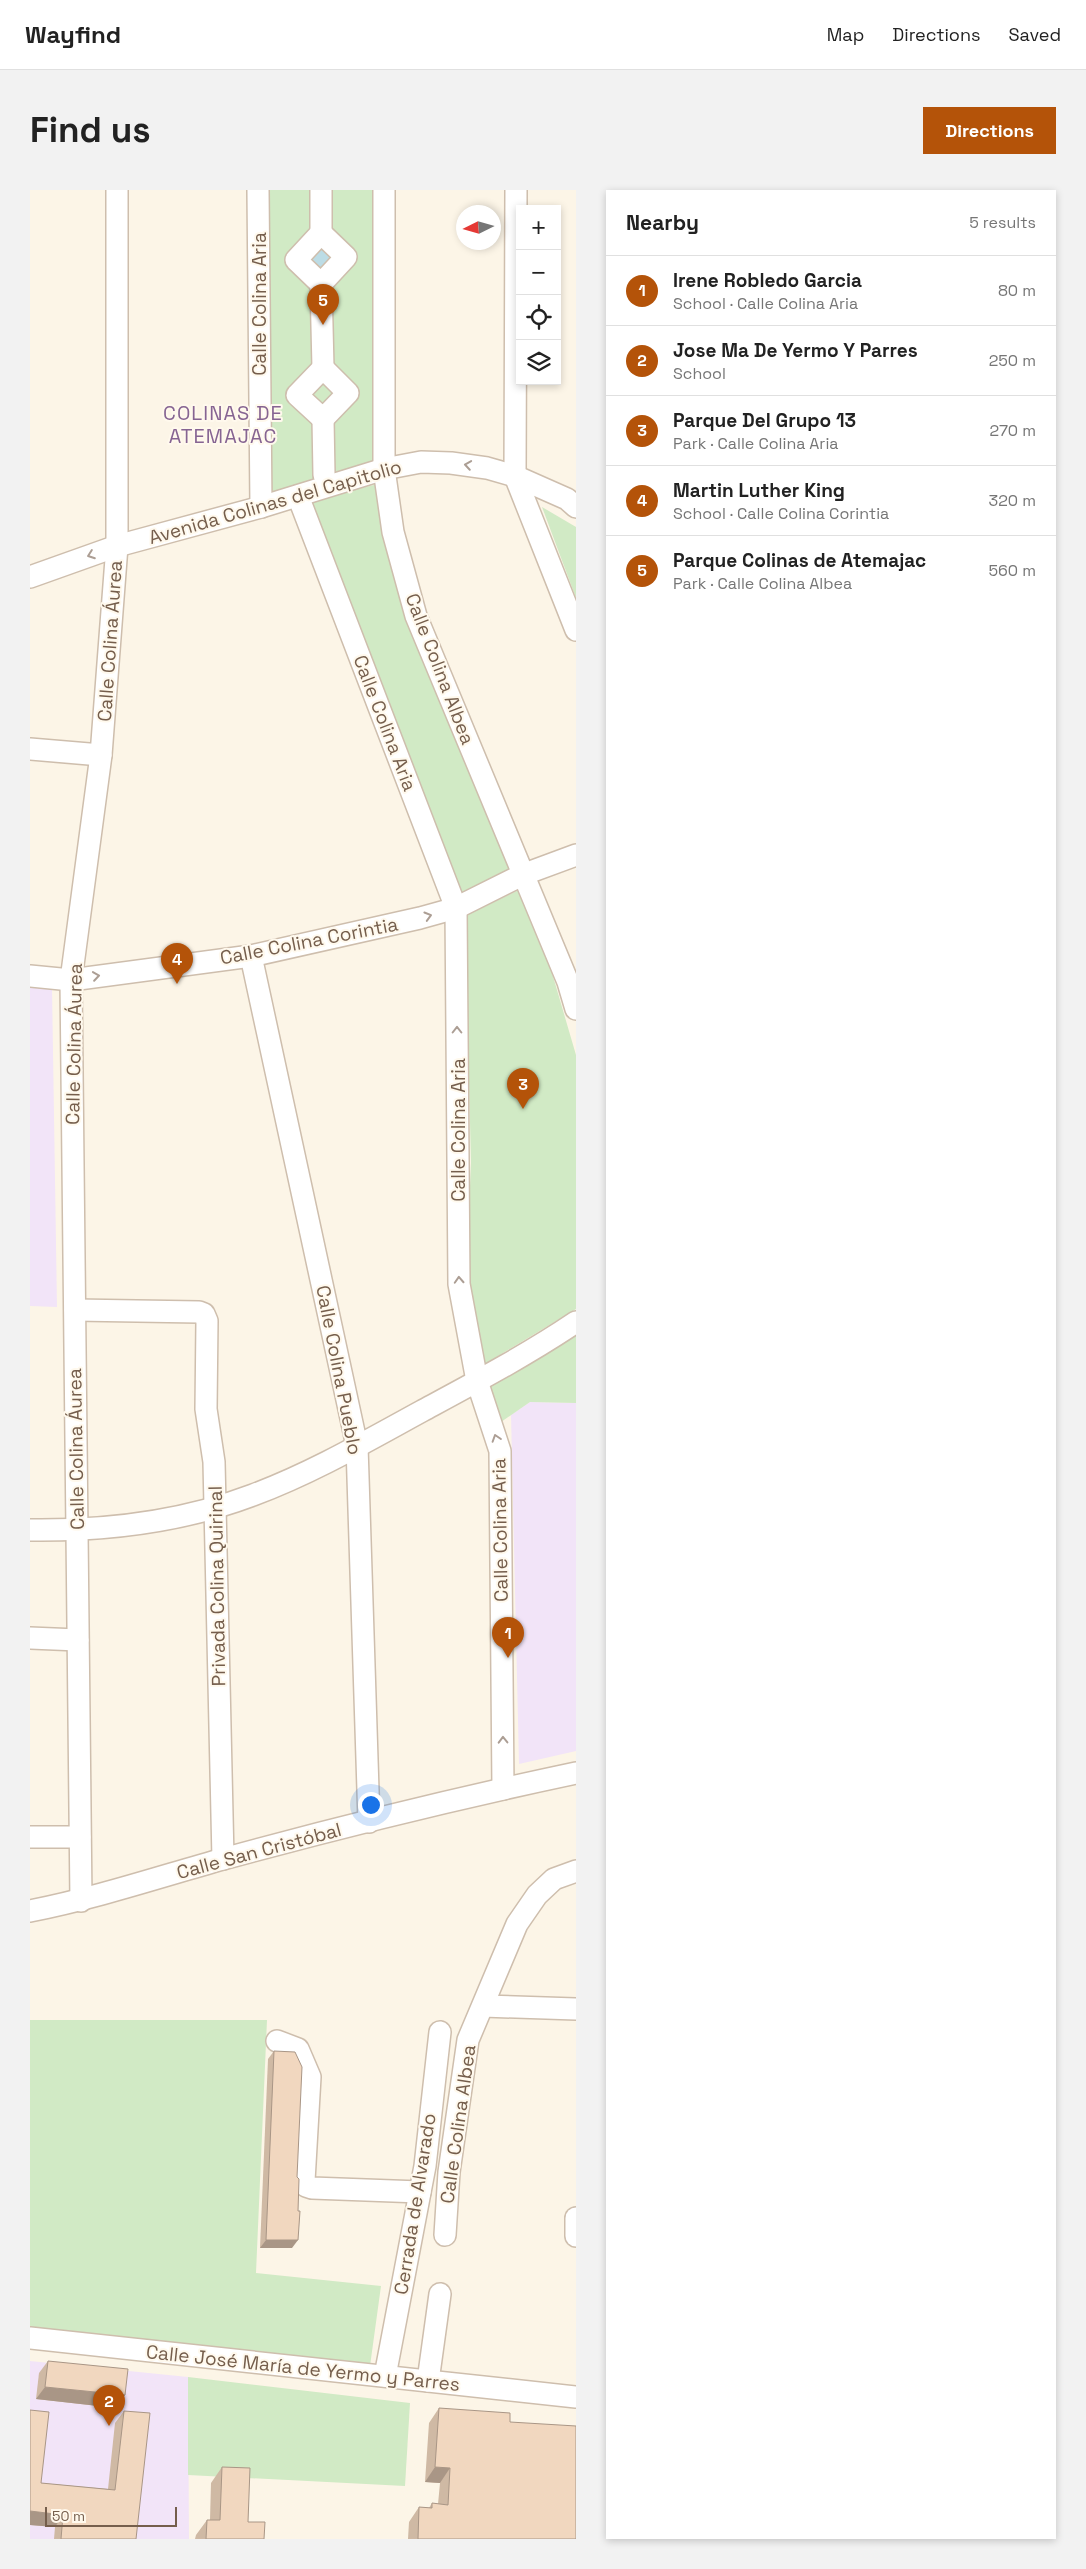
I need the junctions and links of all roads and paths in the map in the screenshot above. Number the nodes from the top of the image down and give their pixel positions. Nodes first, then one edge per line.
1 (117, 190) edge
2 (258, 190) edge
3 (321, 190) edge
4 (384, 190) edge
5 (516, 190) edge
6 (321, 233) junction
7 (321, 284) junction
8 (322, 368) junction
9 (323, 419) junction
10 (384, 469) junction
11 (324, 475) dead end
12 (515, 476) junction
13 (298, 496) junction
14 (261, 507) junction
15 (576, 507) edge
16 (117, 546) junction
17 (30, 577) edge
18 (576, 630) edge
19 (30, 749) edge
20 (101, 755) junction
21 (576, 855) edge
22 (522, 875) junction
23 (456, 908) junction
24 (251, 956) junction
25 (30, 976) edge
26 (71, 980) junction
27 (576, 1009) edge
28 (75, 1310) junction
29 (576, 1322) edge
30 (478, 1381) junction
31 (357, 1446) junction
32 (215, 1507) junction
33 (30, 1530) edge
34 (77, 1531) junction
35 (30, 1638) edge
36 (78, 1640) junction
37 (576, 1773) edge
38 (503, 1789) junction
39 (369, 1822) junction
40 (30, 1837) edge
41 (80, 1837) junction
42 (223, 1859) junction
43 (576, 1871) edge
44 (81, 1901) junction
45 (30, 1911) edge
46 (483, 2006) junction
47 (576, 2010) edge
48 (440, 2032) dead end
49 (277, 2041) dead end
50 (425, 2166) junction
51 (449, 2172) junction
52 (420, 2192) junction
53 (576, 2218) edge
54 (444, 2235) dead end
55 (576, 2236) edge
56 (440, 2294) dead end
57 (30, 2338) edge
58 (385, 2376) junction
59 (428, 2381) junction
60 (576, 2397) edge

1 - 16 street, Calle Colina Áurea
2 - 14 street, Calle Colina Aria
3 - 6 street
4 - 10 street, Calle Colina Albea
5 - 12 street
6 - 7 street
6 - 7 street
7 - 8 street
8 - 9 street
8 - 9 street
9 - 11 street
12 -> 10 street, Avenida Colinas del Capitolio
10 - 13 street, Avenida Colinas del Capitolio
10 - 22 street, Calle Colina Albea
12 - 15 street, Avenida Colinas del Capitolio
12 - 18 street
13 - 14 street, Avenida Colinas del Capitolio
13 - 23 street, Calle Colina Aria
14 - 16 street, Avenida Colinas del Capitolio
16 -> 17 street, Avenida Colinas del Capitolio
16 - 20 street, Calle Colina Áurea
19 - 20 street
20 - 26 street, Calle Colina Áurea
21 - 22 street, Calle Colina Corintia
22 - 23 street, Calle Colina Corintia
22 - 27 street, Calle Colina Albea
24 -> 23 street, Calle Colina Corintia
30 -> 23 street, Calle Colina Aria
26 -> 24 street, Calle Colina Corintia
24 - 31 street, Calle Colina Pueblo
25 - 26 street, Calle Colina Corintia
26 - 28 street, Calle Colina Áurea
28 - 32 street, Privada Colina Quirinal
28 - 34 street, Calle Colina Áurea
29 - 30 street
30 - 31 street
38 -> 30 street, Calle Colina Aria
31 - 32 street
31 - 39 street, Calle Colina Pueblo
32 - 34 street
32 - 42 street, Privada Colina Quirinal
33 - 34 street
34 - 36 street, Calle Colina Áurea
35 - 36 street
36 - 41 street, Calle Colina Áurea
37 - 38 street, Calle San Cristóbal
38 - 39 street, Calle San Cristóbal
39 - 42 street, Calle San Cristóbal
40 - 41 street
41 - 44 street, Calle Colina Áurea
42 - 44 street, Calle San Cristóbal
43 - 46 street, Calle Colina Albea
44 - 45 street, Calle San Cristóbal
46 - 47 street
46 - 51 street, Calle Colina Albea
48 - 50 street, Cerrada de Alvarado
49 - 52 street
50 - 51 street
50 - 52 street, Cerrada de Alvarado
51 - 54 street, Calle Colina Albea
52 - 58 street, Cerrada de Alvarado
53 - 55 street
56 - 59 street
57 - 58 street, Calle José María de Yermo y Parres
58 - 59 street, Calle José María de Yermo y Parres
59 - 60 street, Calle José María de Yermo y Parres

